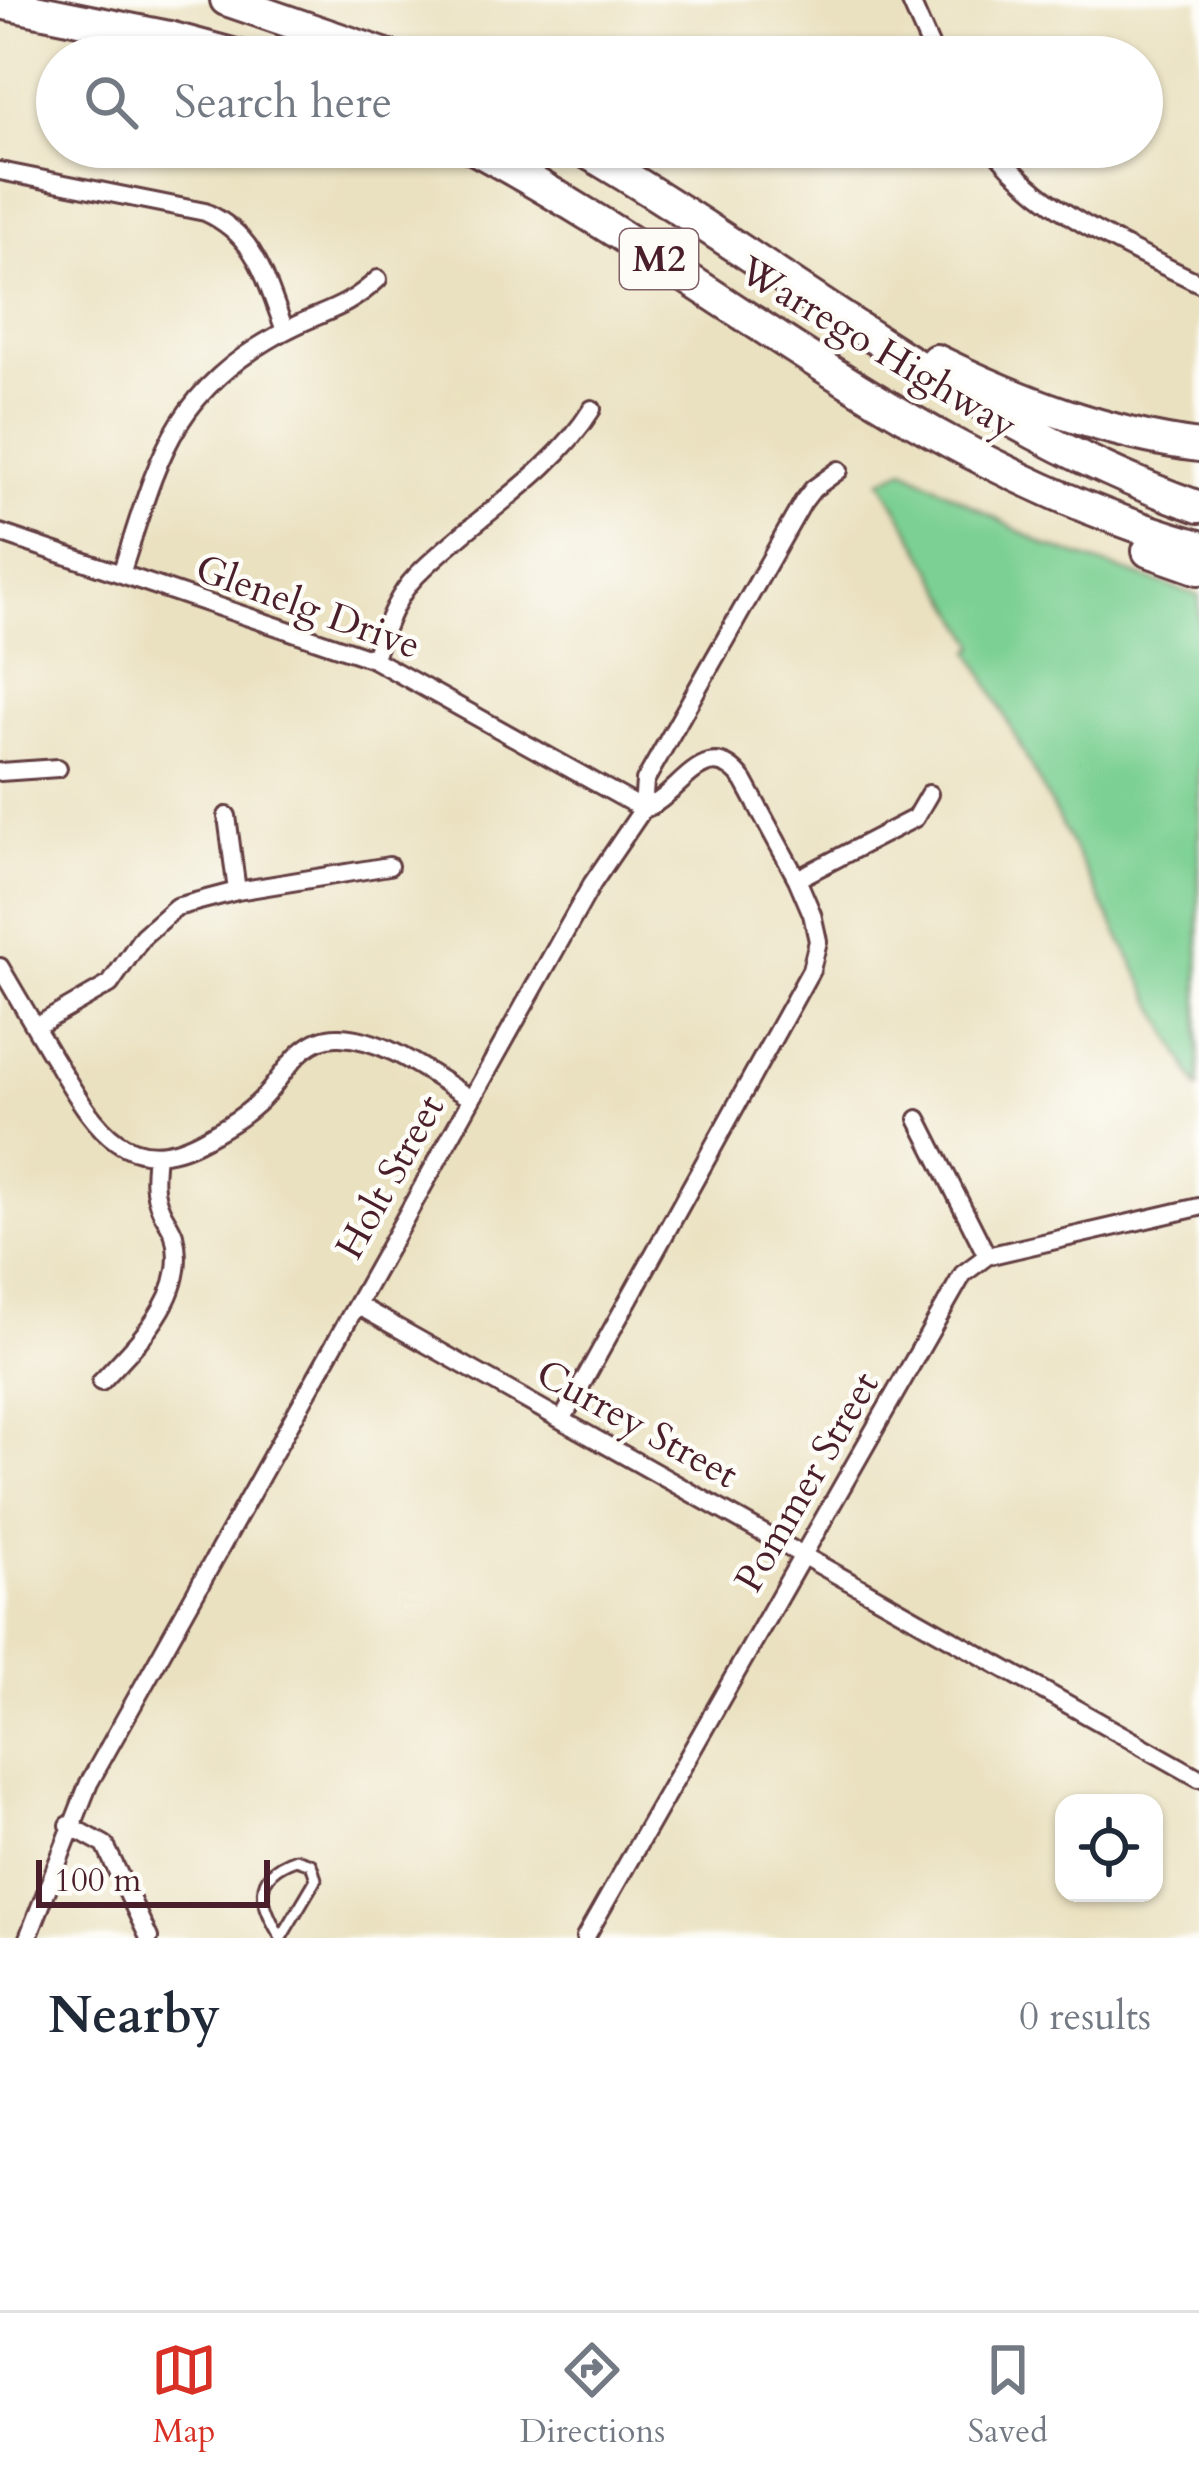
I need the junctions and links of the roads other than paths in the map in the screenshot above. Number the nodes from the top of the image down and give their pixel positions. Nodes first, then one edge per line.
1 (226, 0) edge
2 (910, 0) edge
3 (0, 3) edge
4 (164, 36) edge
5 (331, 36) edge
6 (926, 36) edge
7 (508, 168) edge
8 (609, 168) edge
9 (1014, 168) edge
10 (0, 171) edge
11 (378, 279) dead end
12 (1199, 283) edge
13 (853, 326) junction
14 (286, 330) junction
15 (592, 409) dead end
16 (887, 409) junction
17 (1199, 446) edge
18 (839, 470) dead end
19 (1199, 507) edge
20 (0, 533) edge
21 (1199, 546) edge
22 (1199, 568) edge
23 (121, 574) junction
24 (374, 659) junction
25 (58, 768) dead end
26 (0, 772) edge
27 (929, 794) dead end
28 (643, 809) junction
29 (226, 816) dead end
30 (389, 866) dead end
31 (797, 879) junction
32 (237, 890) junction
33 (0, 967) edge
34 (35, 1028) junction
35 (471, 1099) junction
36 (918, 1119) dead end
37 (155, 1154) junction
38 (1199, 1207) edge
39 (986, 1256) junction
40 (357, 1305) junction
41 (101, 1382) dead end
42 (562, 1420) junction
43 (803, 1556) junction
44 (1199, 1778) edge
45 (69, 1825) junction
46 (28, 1938) edge
47 (149, 1938) edge
48 (281, 1938) edge
49 (585, 1938) edge

1 - 5 highway
2 - 6 street
3 - 4 highway
7 - 16 highway, Warrego Highway / M2
8 - 13 highway, Warrego Highway / M2
9 - 12 street
10 - 14 street
11 - 14 street
13 - 17 highway
13 - 19 highway, Warrego Highway / M2
14 - 23 street
15 - 24 street
16 - 21 highway, Warrego Highway / M2
16 - 22 highway
18 - 28 street, Holt Street
20 - 23 street, Glenelg Drive
23 - 24 street, Glenelg Drive
24 - 28 street, Glenelg Drive
25 - 26 street
27 - 31 street
28 - 31 street
28 - 35 street, Holt Street
29 - 32 street
30 - 32 street
31 - 42 street
32 - 34 street
33 - 34 street
34 - 37 street
35 - 37 street
35 - 40 street, Holt Street
36 - 39 street
37 - 41 street
38 - 39 street
39 - 43 street, Pommer Street
40 - 42 street, Currey Street
40 - 45 street, Holt Street
42 - 43 street, Currey Street
43 - 44 street, Currey Street
43 - 49 street, Pommer Street
45 - 46 street, Holt Street
45 - 47 street
48 - 48 lane

